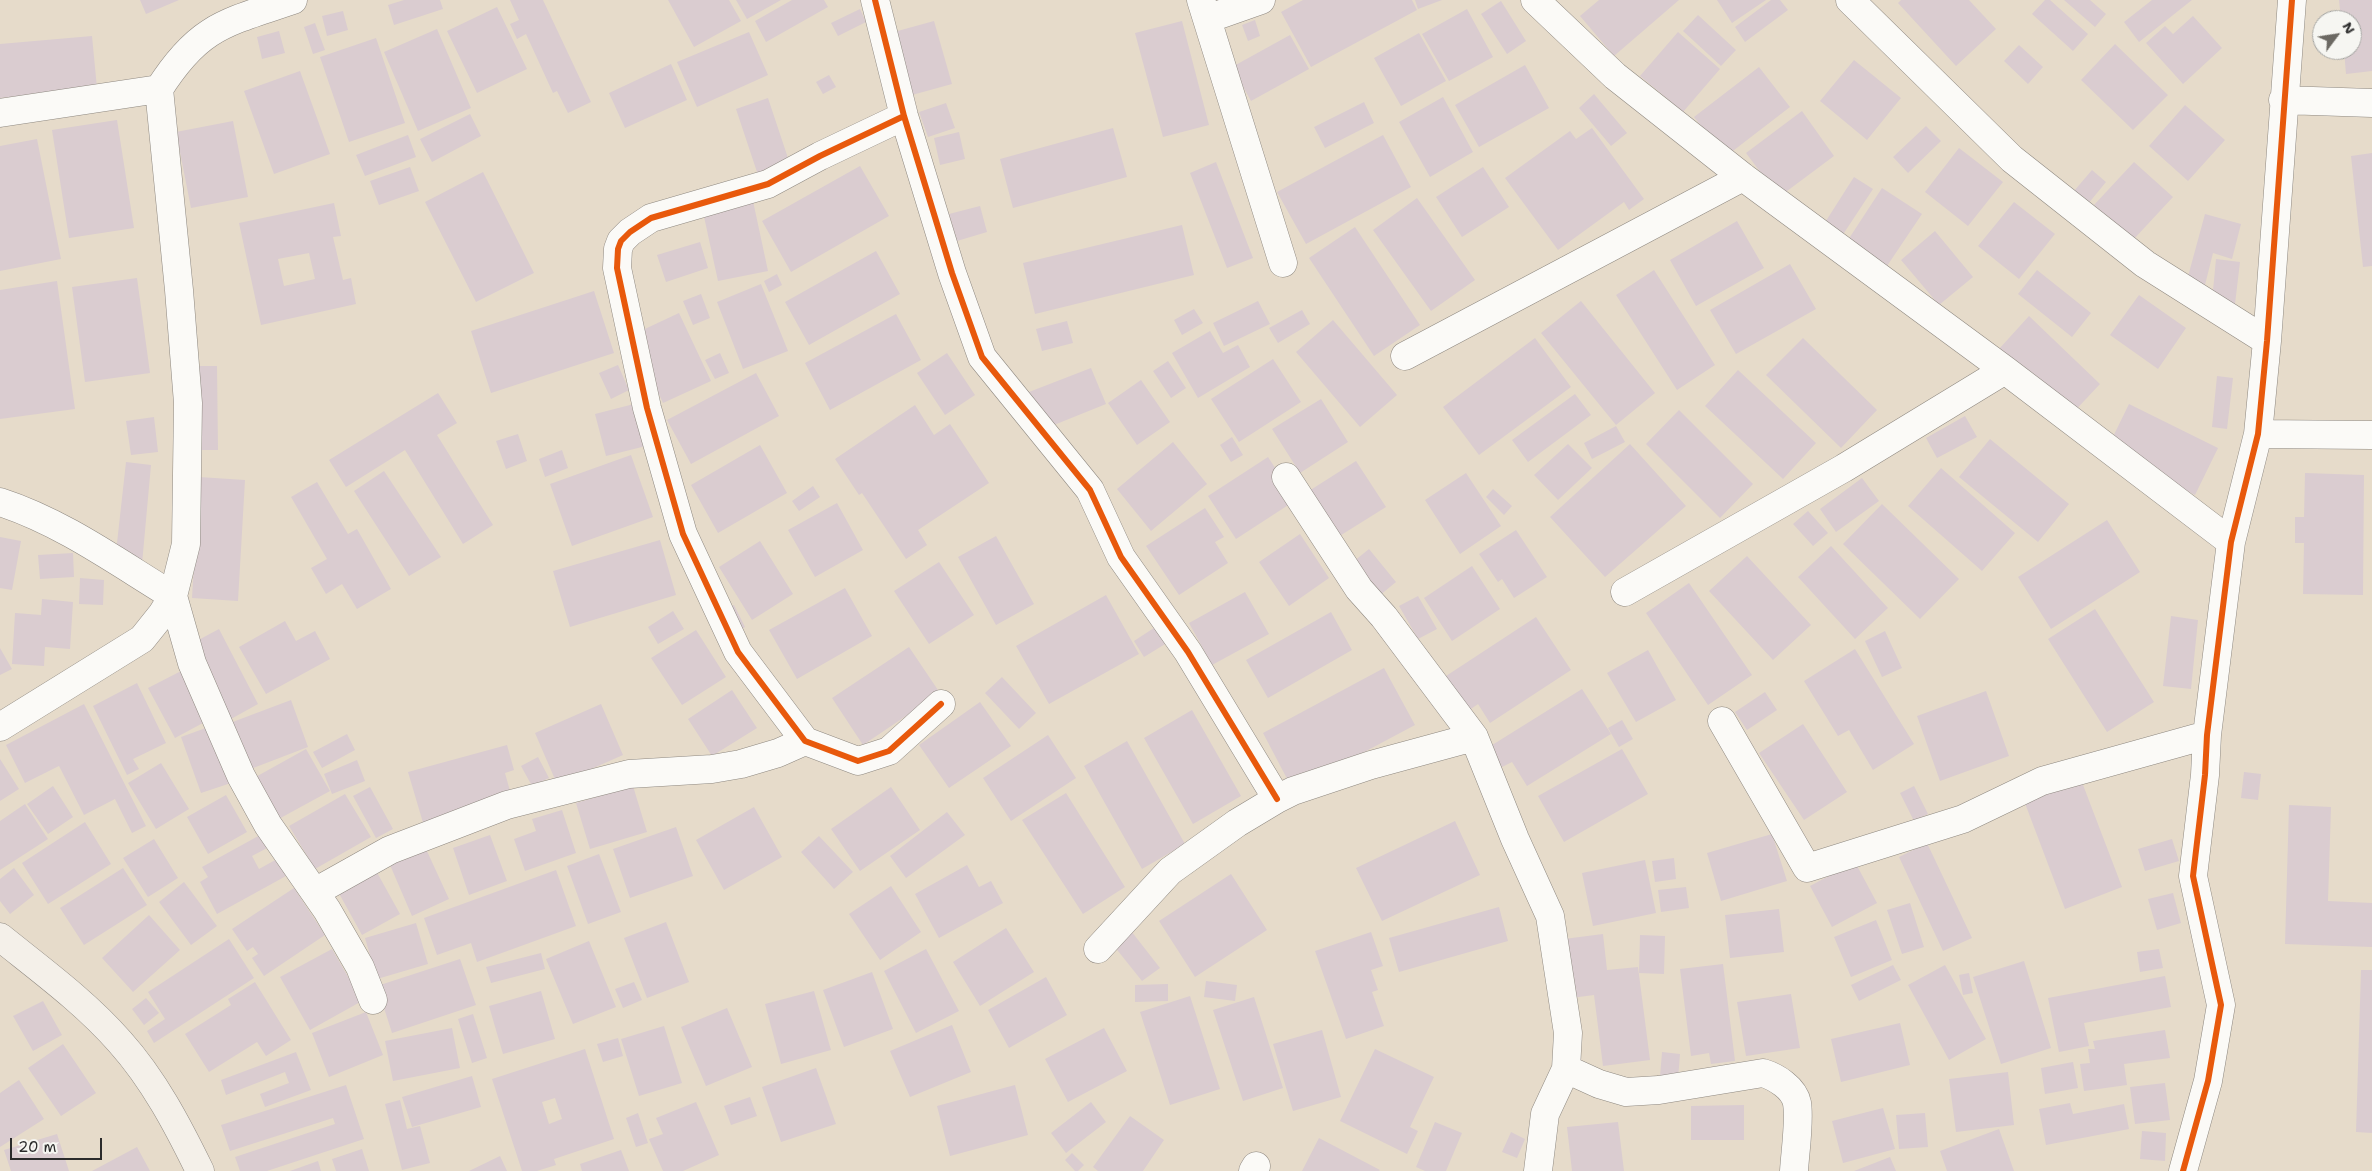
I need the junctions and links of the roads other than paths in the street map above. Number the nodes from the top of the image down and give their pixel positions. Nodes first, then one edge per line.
1 (293, 0) edge
2 (875, 0) edge
3 (1262, 0) edge
4 (1535, 0) edge
5 (1850, 0) edge
6 (2292, 0) edge
7 (1204, 9) edge
8 (159, 89) junction
9 (2283, 100) junction
10 (2372, 103) edge
11 (0, 113) edge
12 (904, 116) junction
13 (1743, 177) junction
14 (1284, 263) dead end
15 (2267, 341) junction
16 (1406, 356) dead end
17 (2006, 370) junction
18 (2258, 434) junction
19 (2372, 435) edge
20 (1286, 477) dead end
21 (0, 502) edge
22 (2231, 542) junction
23 (1625, 592) dead end
24 (172, 596) junction
25 (941, 704) dead end
26 (1722, 721) dead end
27 (0, 727) edge
28 (2207, 735) junction
29 (1474, 737) junction
30 (805, 741) junction
31 (1277, 799) junction
32 (315, 892) junction
33 (0, 937) edge
34 (1098, 949) dead end
35 (372, 1000) dead end
36 (1566, 1069) junction
37 (200, 1171) edge
38 (1538, 1171) edge
39 (1794, 1171) edge
40 (2183, 1171) edge

1 - 8 street
2 - 12 street
3 - 7 street
4 - 13 street
5 - 15 street
6 - 9 street
7 - 14 street
8 - 11 street
8 - 24 street
9 - 10 street
9 - 15 street
12 - 30 street
12 - 31 street
13 - 16 street
13 - 17 street
15 - 18 street
17 - 22 street
17 - 23 street
18 - 19 street
18 - 22 street
20 - 29 street
21 - 24 street
22 - 28 street
24 - 27 street
24 - 32 street
25 - 30 street
26 - 28 street
28 - 40 street
29 - 31 street
29 - 36 street
30 - 32 street
31 - 34 street
32 - 35 street
33 - 37 street
36 - 38 street
36 - 39 street

